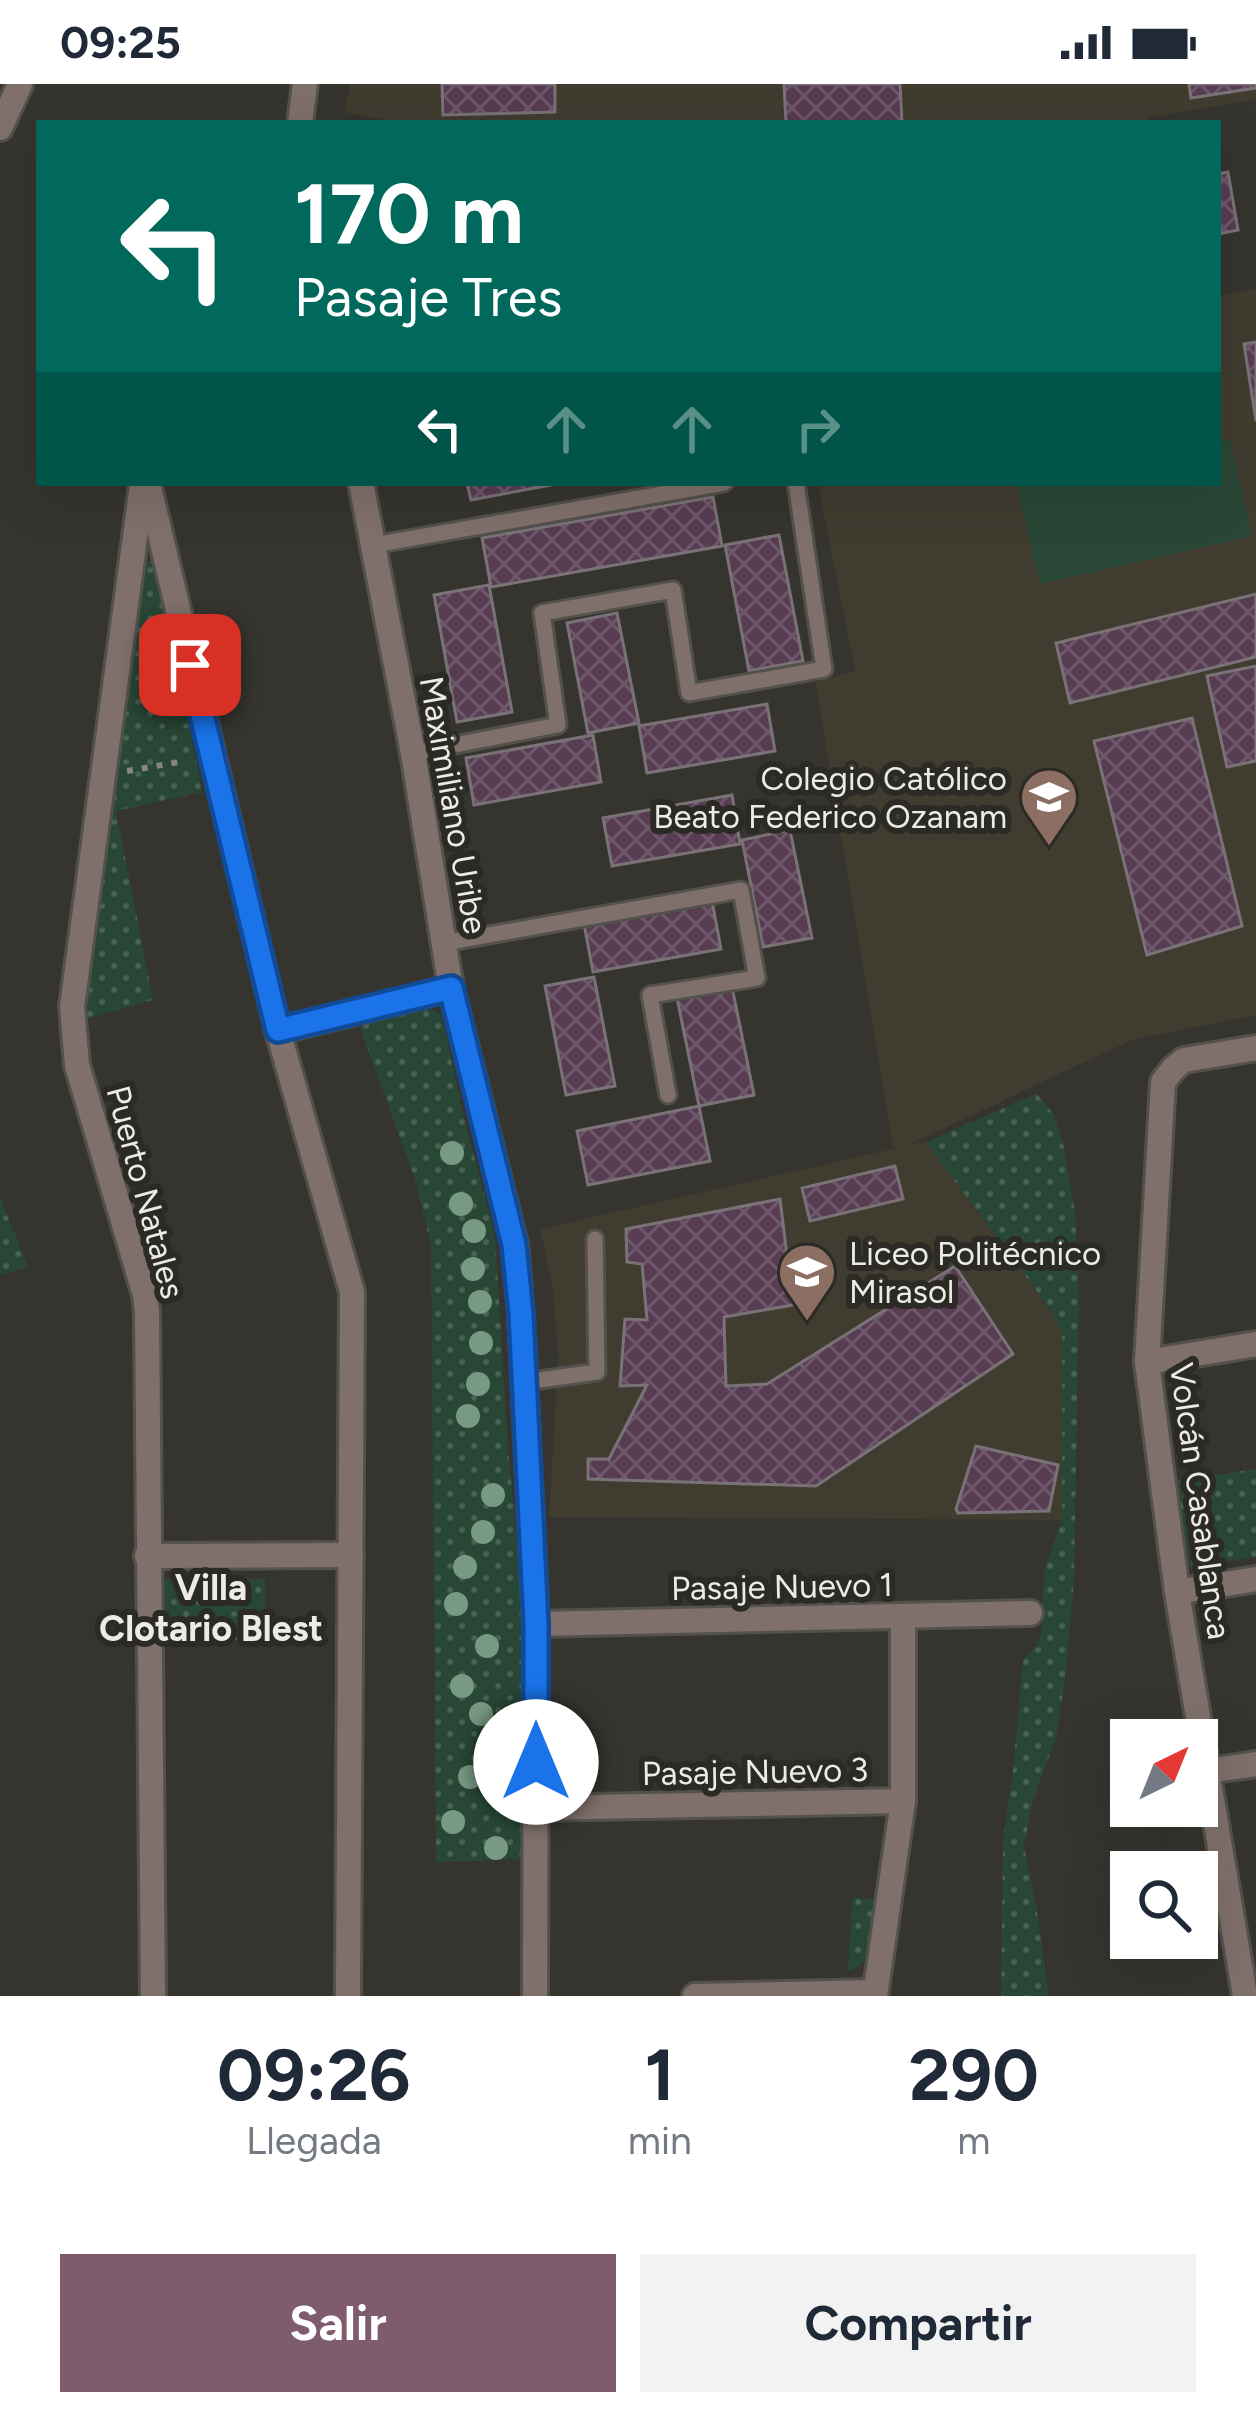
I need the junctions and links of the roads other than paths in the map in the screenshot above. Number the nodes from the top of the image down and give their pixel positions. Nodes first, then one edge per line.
1 (20, 84) edge
2 (0, 128) edge
3 (145, 486) edge
4 (146, 486) edge
5 (362, 486) edge
6 (707, 486) edge
7 (796, 486) edge
8 (374, 545) junction
9 (413, 753) junction
10 (444, 943) junction
11 (451, 988) junction
12 (278, 1030) junction
13 (1256, 1048) edge
14 (668, 1094) dead end
15 (595, 1239) dead end
16 (1256, 1345) edge
17 (1147, 1362) junction
18 (524, 1382) junction
19 (351, 1555) junction
20 (147, 1556) junction
21 (1256, 1579) edge
22 (1178, 1592) junction
23 (1030, 1613) dead end
24 (902, 1616) junction
25 (536, 1624) junction
26 (1199, 1719) edge
27 (1256, 1764) edge
28 (1218, 1770) edge
29 (903, 1801) junction
30 (536, 1808) junction
31 (1218, 1820) edge
32 (1246, 1955) edge
33 (875, 1994) edge
34 (153, 1996) edge
35 (348, 1996) edge
36 (535, 1996) edge
37 (694, 1996) edge
38 (1246, 1996) edge

1 - 2 street
3 - 20 street, Puerto Natales
4 - 12 street
5 - 8 street, Maximiliano Uribe
6 - 8 lane
7 - 9 lane
8 - 9 street, Maximiliano Uribe
9 - 10 street, Maximiliano Uribe
10 - 11 street, Maximiliano Uribe
10 - 14 lane
11 - 12 street
11 - 18 street, Maximiliano Uribe
12 - 19 street
13 - 17 street, Volcán Casablanca
15 - 18 lane
16 - 17 street
17 - 22 street, Volcán Casablanca
18 - 25 street, Maximiliano Uribe
19 - 20 street
19 - 35 street
20 - 34 street, Puerto Natales
21 - 22 street
22 - 26 street, Volcán Casablanca
23 - 24 street, Pasaje Nuevo 1
24 - 25 street, Pasaje Nuevo 1
24 - 29 street
25 - 30 street, Maximiliano Uribe
27 - 28 street
29 - 30 street, Pasaje Nuevo 3
29 - 33 street
30 - 36 street, Maximiliano Uribe
31 - 32 street, Volcán Casablanca
32 - 38 street, Volcán Casablanca
33 - 37 street

